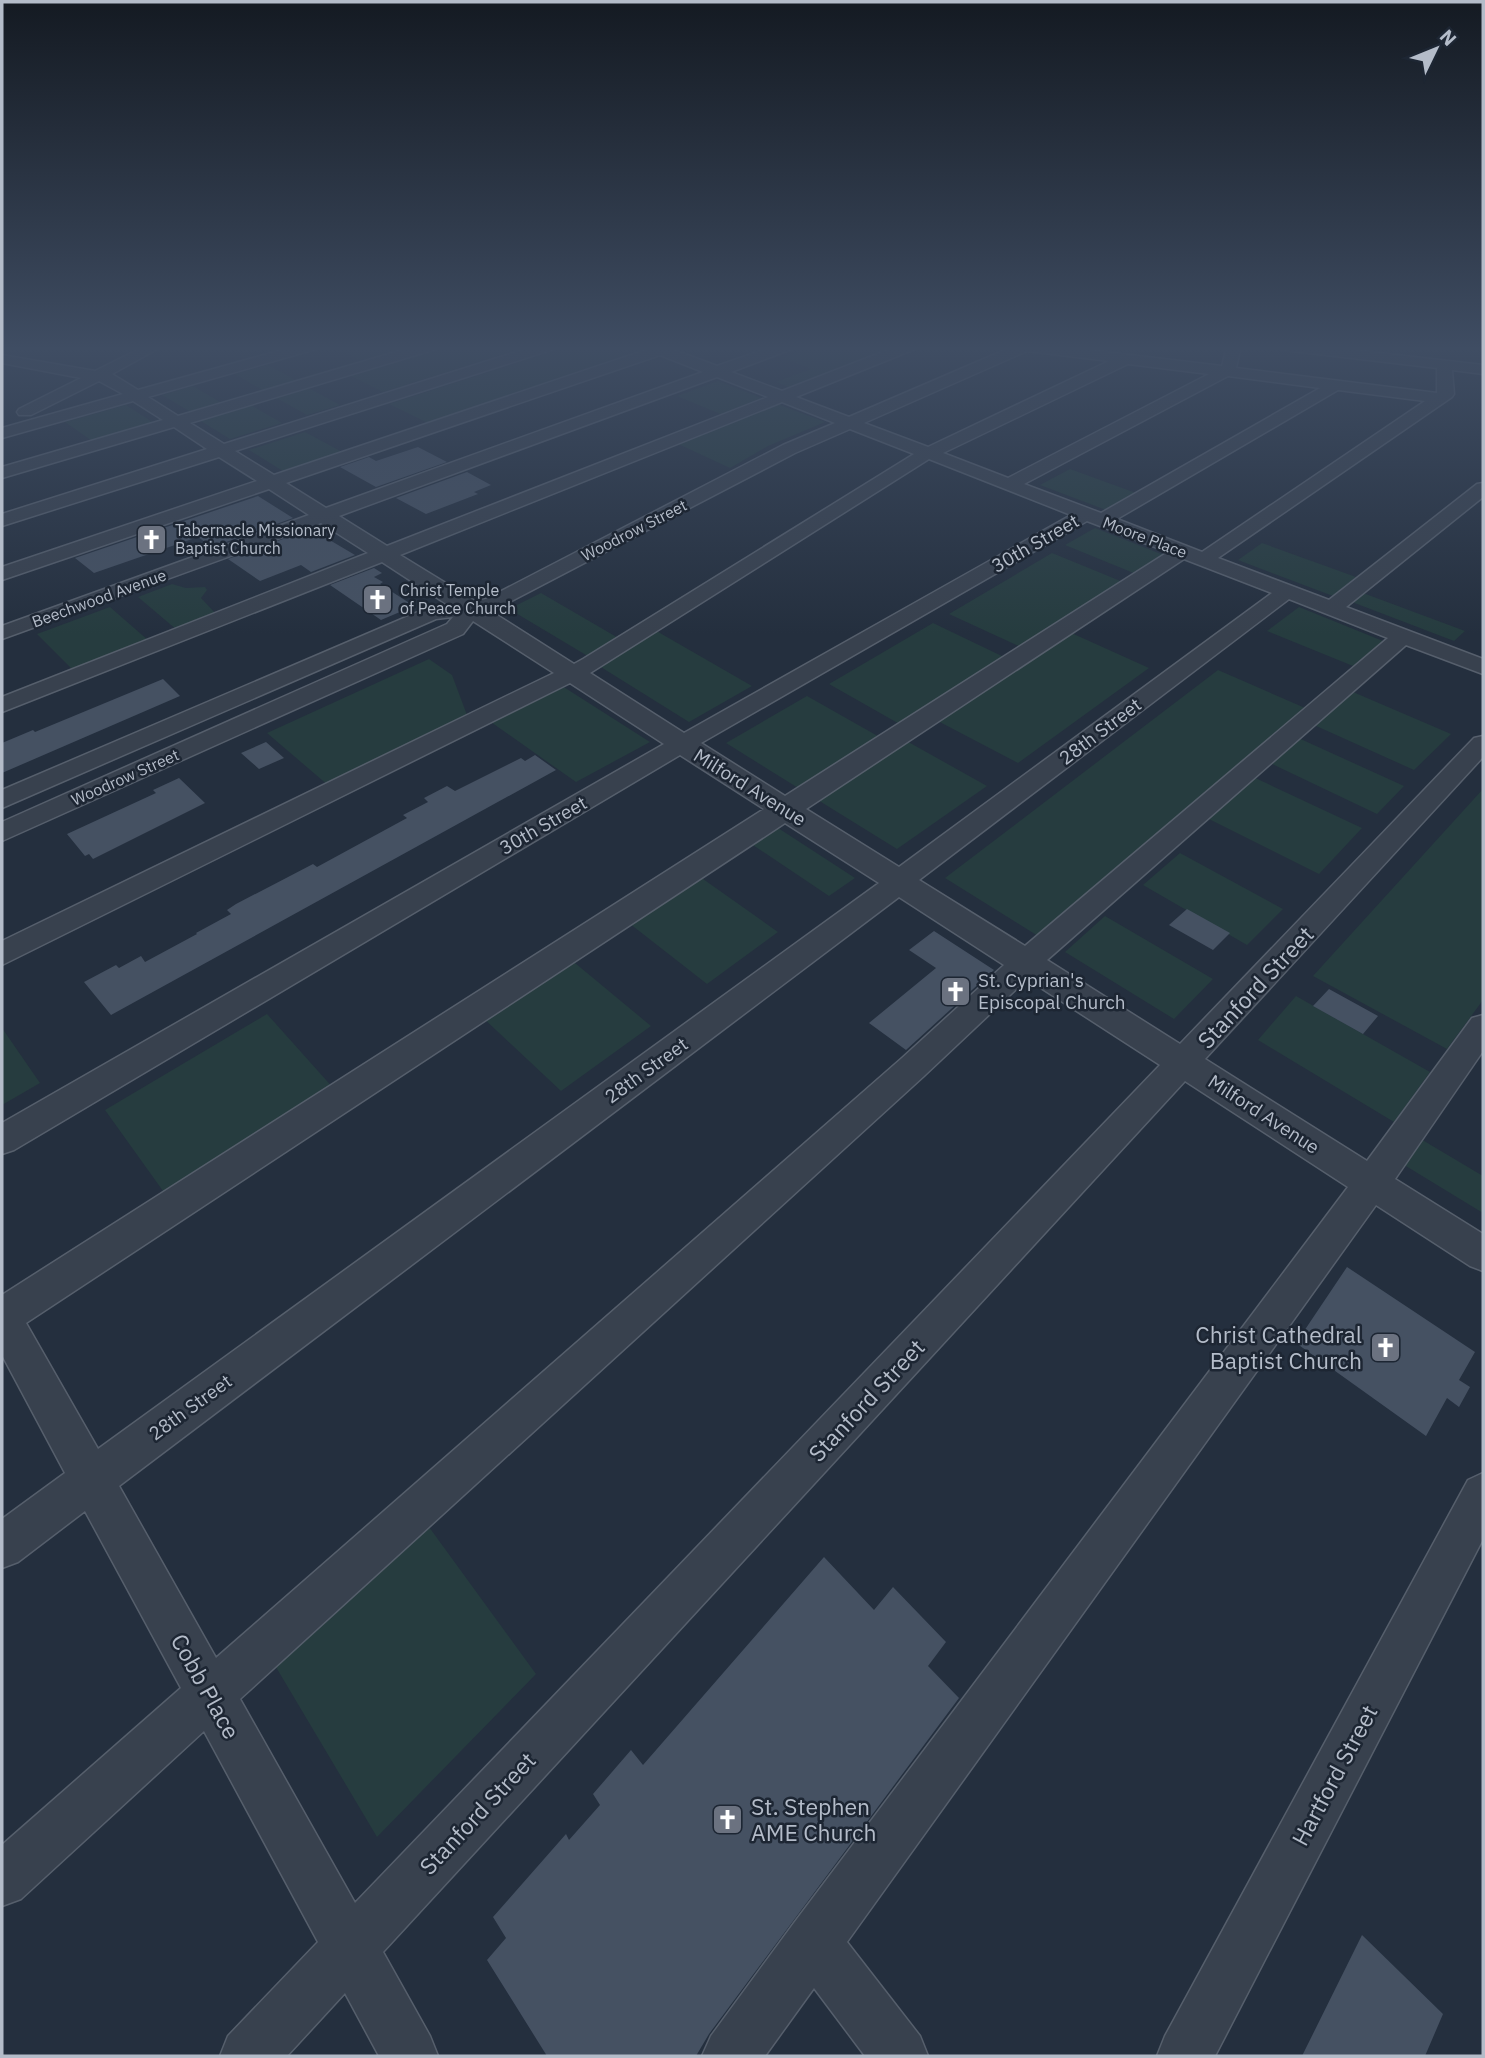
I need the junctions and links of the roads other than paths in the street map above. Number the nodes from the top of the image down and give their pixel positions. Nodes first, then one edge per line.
1 (108, 442) edge
2 (208, 442) edge
3 (246, 442) edge
4 (387, 442) edge
5 (524, 442) edge
6 (664, 442) edge
7 (805, 442) edge
8 (901, 442) edge
9 (952, 442) edge
10 (1090, 442) edge
11 (1231, 442) edge
12 (1371, 442) edge
13 (221, 450) junction
14 (929, 453) junction
15 (2, 473) edge
16 (272, 482) junction
17 (1010, 484) junction
18 (1483, 488) edge
19 (324, 515) junction
20 (1095, 517) junction
21 (2, 520) edge
22 (383, 553) junction
23 (1194, 555) junction
24 (2, 574) edge
25 (1287, 591) junction
26 (1332, 608) junction
27 (471, 609) junction
28 (2, 634) edge
29 (1403, 636) junction
30 (1483, 645) edge
31 (1475, 664) edge
32 (572, 673) junction
33 (2, 705) edge
34 (1483, 743) edge
35 (682, 744) junction
36 (2, 800) edge
37 (785, 809) junction
38 (2, 832) edge
39 (899, 881) junction
40 (2, 954) edge
41 (1026, 962) junction
42 (1483, 1027) edge
43 (1183, 1063) junction
44 (2, 1140) edge
45 (1372, 1183) junction
46 (1483, 1254) edge
47 (2, 1317) edge
48 (92, 1479) junction
49 (1483, 1494) edge
50 (2, 1546) edge
51 (210, 1694) junction
52 (2, 1880) edge
53 (813, 1942) junction
54 (350, 1948) junction
55 (248, 2056) edge
56 (410, 2056) edge
57 (732, 2056) edge
58 (900, 2056) edge
59 (1185, 2056) edge

1 - 15 street
2 - 13 street, Milford Avenue
3 - 13 street
4 - 16 street
5 - 19 street, Beechwood Avenue
6 - 22 street
7 - 27 street, Woodrow Street
8 - 14 street, Moore Place
9 - 14 street
10 - 17 street
11 - 20 street, 30th Street
12 - 23 street
13 - 16 street, Milford Avenue
13 - 21 street
14 - 17 street, Moore Place
14 - 32 street
16 - 19 street, Milford Avenue
16 - 24 street
17 - 20 street, Moore Place
18 - 26 street
19 - 22 street, Milford Avenue
19 - 28 street, Beechwood Avenue
20 - 23 street, Moore Place
20 - 35 street, 30th Street
22 - 27 street, Milford Avenue
22 - 33 street
23 - 25 street, Moore Place
23 - 37 street
25 - 26 street, Moore Place
25 - 39 street, 28th Street
26 - 29 street, Moore Place
27 - 32 street, Milford Avenue
27 - 36 street, Woodrow Street
27 - 38 street, Woodrow Street
29 - 31 street, Moore Place
29 - 41 street
30 - 31 street
32 - 35 street, Milford Avenue
32 - 40 street
34 - 43 street, Stanford Street
35 - 37 street, Milford Avenue
35 - 44 street, 30th Street
37 - 39 street, Milford Avenue
37 - 47 street
39 - 41 street, Milford Avenue
39 - 48 street, 28th Street
41 - 43 street, Milford Avenue
41 - 51 street
42 - 45 street
43 - 45 street, Milford Avenue
43 - 54 street, Stanford Street
45 - 46 street, Milford Avenue
45 - 53 street
47 - 48 street, Cobb Place
48 - 50 street, 28th Street
48 - 51 street, Cobb Place
49 - 59 street, Hartford Street
51 - 52 street
51 - 54 street, Cobb Place
53 - 57 street
53 - 58 street
54 - 55 street, Stanford Street
54 - 56 street, Cobb Place

